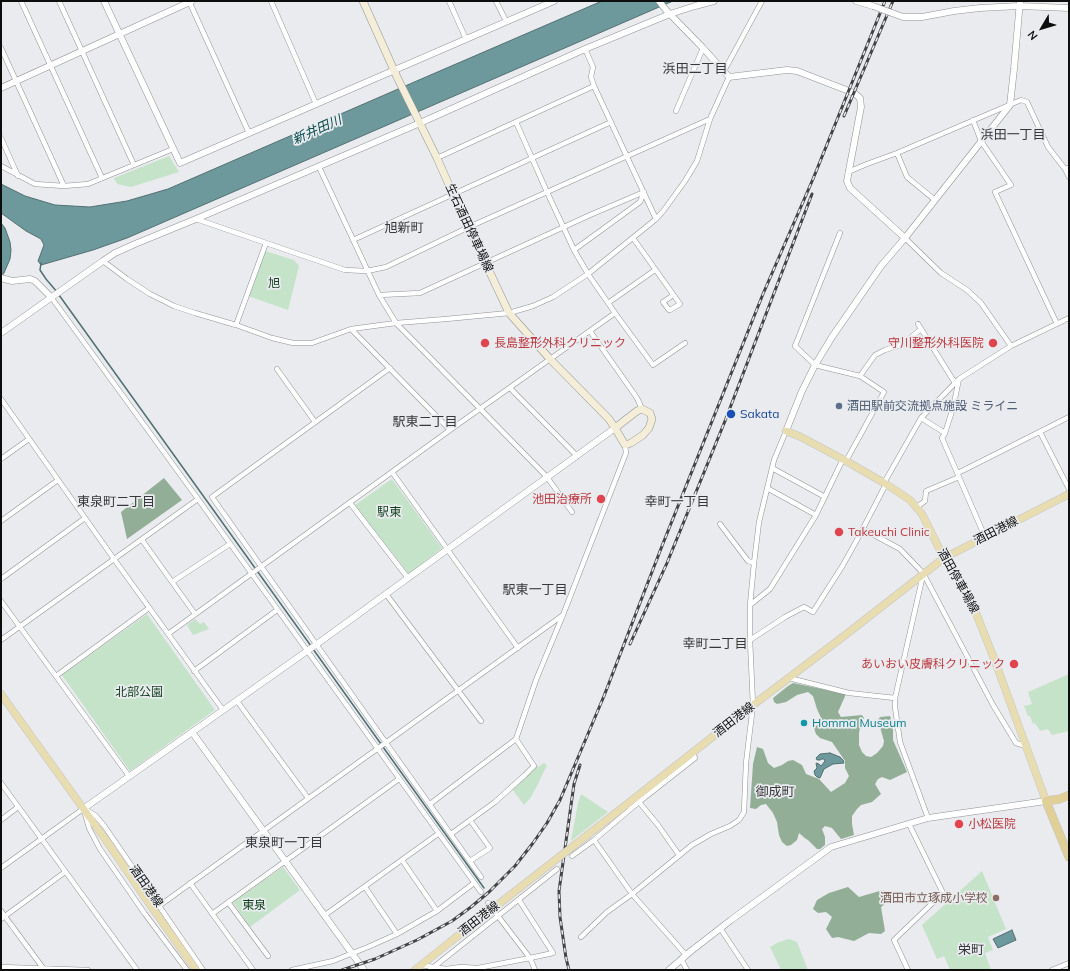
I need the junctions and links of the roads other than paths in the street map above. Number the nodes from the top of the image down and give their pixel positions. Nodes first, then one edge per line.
1 (21, 1) edge
2 (60, 1) edge
3 (104, 1) edge
4 (190, 1) edge
5 (271, 1) edge
6 (363, 1) edge
7 (449, 1) edge
8 (496, 1) edge
9 (554, 1) edge
10 (659, 1) edge
11 (714, 1) edge
12 (762, 1) edge
13 (856, 1) edge
14 (1020, 4) edge
15 (1069, 8) edge
16 (668, 12) junction
17 (506, 21) junction
18 (120, 34) junction
19 (466, 38) junction
20 (1, 48) edge
21 (703, 48) junction
22 (585, 49) junction
23 (82, 51) junction
24 (50, 66) junction
25 (394, 70) junction
26 (724, 71) junction
27 (729, 77) junction
28 (17, 81) junction
29 (594, 86) junction
30 (1, 88) edge
31 (316, 104) junction
32 (1010, 105) junction
33 (676, 110) dead end
34 (710, 119) junction
35 (419, 120) junction
36 (973, 120) junction
37 (516, 122) junction
38 (611, 122) junction
39 (249, 133) junction
40 (1, 138) edge
41 (981, 141) junction
42 (173, 149) junction
43 (897, 153) junction
44 (627, 156) junction
45 (531, 157) junction
46 (437, 158) junction
47 (134, 165) junction
48 (1, 166) edge
49 (319, 167) junction
50 (1067, 168) edge
51 (848, 172) junction
52 (18, 176) junction
53 (1069, 177) edge
54 (102, 178) junction
55 (64, 186) junction
56 (547, 192) junction
57 (644, 192) junction
58 (453, 194) junction
59 (935, 200) junction
60 (196, 219) junction
61 (656, 219) junction
62 (469, 227) junction
63 (564, 228) junction
64 (840, 233) dead end
65 (633, 238) junction
66 (905, 238) junction
67 (353, 240) junction
68 (266, 243) junction
69 (574, 250) junction
70 (102, 262) junction
71 (486, 264) junction
72 (367, 270) junction
73 (655, 270) junction
74 (588, 274) junction
75 (1, 278) edge
76 (672, 293) dead end
77 (379, 295) junction
78 (51, 297) junction
79 (608, 303) junction
80 (509, 313) junction
81 (615, 313) junction
82 (1069, 318) edge
83 (396, 322) junction
84 (918, 324) dead end
85 (1057, 324) junction
86 (236, 325) junction
87 (351, 329) junction
88 (921, 329) junction
89 (590, 331) junction
90 (1, 333) edge
91 (685, 343) dead end
92 (1010, 346) junction
93 (550, 359) junction
94 (815, 366) junction
95 (390, 368) junction
96 (277, 369) dead end
97 (860, 376) junction
98 (959, 379) junction
99 (955, 383) junction
100 (510, 388) junction
101 (1, 400) edge
102 (480, 409) junction
103 (642, 409) junction
104 (1069, 417) edge
105 (921, 418) junction
106 (315, 422) junction
107 (615, 428) junction
108 (450, 430) junction
109 (786, 431) junction
110 (1040, 432) junction
111 (946, 433) junction
112 (29, 440) junction
113 (625, 445) junction
114 (577, 456) junction
115 (1, 459) edge
116 (844, 460) junction
117 (772, 468) junction
118 (392, 472) junction
119 (958, 475) junction
120 (547, 477) junction
121 (58, 480) junction
122 (885, 484) junction
123 (767, 488) junction
124 (1069, 490) edge
125 (1069, 494) edge
126 (825, 497) junction
127 (198, 500) junction
128 (350, 503) junction
129 (917, 507) junction
130 (572, 512) dead end
131 (816, 515) junction
132 (85, 518) junction
133 (1, 521) edge
134 (720, 524) dead end
135 (863, 529) junction
136 (984, 538) junction
137 (142, 540) junction
138 (230, 544) junction
139 (448, 549) junction
140 (944, 558) junction
141 (114, 559) junction
142 (754, 563) junction
143 (261, 567) junction
144 (924, 573) junction
145 (252, 574) junction
146 (1, 578) edge
147 (408, 578) junction
148 (172, 582) junction
149 (386, 594) junction
150 (1, 601) edge
151 (750, 605) junction
152 (149, 608) junction
153 (277, 610) junction
154 (195, 614) junction
155 (563, 615) junction
156 (19, 627) junction
157 (168, 634) junction
158 (1, 640) edge
159 (750, 640) junction
160 (317, 644) junction
161 (518, 648) junction
162 (307, 651) junction
163 (194, 671) junction
164 (56, 676) junction
165 (789, 678) junction
166 (458, 690) junction
167 (1, 694) edge
168 (895, 698) junction
169 (237, 701) junction
170 (753, 705) junction
171 (223, 710) junction
172 (480, 721) dead end
173 (192, 732) junction
174 (516, 739) junction
175 (386, 742) junction
176 (1026, 746) junction
177 (377, 748) junction
178 (692, 753) junction
179 (129, 776) junction
180 (400, 780) junction
181 (1, 783) edge
182 (1069, 795) edge
183 (308, 798) junction
184 (1046, 801) junction
185 (639, 802) junction
186 (430, 804) junction
187 (18, 807) junction
188 (83, 808) junction
189 (928, 818) junction
190 (1, 820) edge
191 (470, 820) junction
192 (909, 824) junction
193 (263, 830) junction
194 (438, 834) junction
195 (451, 834) junction
196 (41, 839) junction
197 (594, 840) junction
198 (462, 850) junction
199 (454, 855) junction
200 (679, 855) junction
201 (572, 856) dead end
202 (1069, 857) edge
203 (402, 860) junction
204 (286, 861) junction
205 (470, 861) junction
206 (1, 868) edge
207 (557, 869) dead end
208 (65, 872) junction
209 (481, 876) dead end
210 (190, 883) junction
211 (474, 884) junction
212 (365, 886) junction
213 (481, 892) dead end
214 (632, 894) junction
215 (519, 900) junction
216 (228, 902) junction
217 (488, 903) dead end
218 (159, 906) junction
219 (1, 911) edge
220 (437, 911) junction
221 (212, 914) junction
222 (325, 915) junction
223 (498, 916) junction
224 (3, 917) edge
225 (720, 928) junction
226 (397, 934) junction
227 (582, 937) dead end
228 (352, 953) junction
229 (686, 955) junction
230 (268, 956) dead end
231 (530, 958) junction
232 (681, 960) junction
233 (1069, 963) edge
234 (1, 967) edge
235 (43, 968) junction
236 (418, 968) edge
237 (432, 968) edge
238 (1060, 969) edge
239 (88, 970) edge
240 (137, 970) edge
241 (188, 970) edge
242 (200, 970) edge
243 (253, 970) edge
244 (292, 970) edge
245 (364, 970) edge
246 (535, 970) edge
247 (669, 970) edge
248 (687, 970) edge
249 (748, 970) edge
250 (908, 970) edge
251 (1052, 970) edge

1 - 24 street
2 - 23 street
3 - 18 street
4 - 18 street
4 - 39 street
5 - 31 street
6 - 25 main road, 生石酒田停車場線
7 - 19 street
8 - 17 street
9 - 17 street
10 - 16 street
11 - 16 street
12 - 26 street
13 - 14 street, bridge
14 - 15 street
14 - 32 street
16 - 21 street
16 - 22 street
17 - 19 street
18 - 23 street
18 - 42 street
19 - 25 street
20 - 28 street
21 - 26 street
21 - 33 street
22 - 29 street
22 - 35 street
23 - 24 street
23 - 47 street
24 - 28 street
24 - 54 street
25 - 31 street
25 - 35 main road, 生石酒田停車場線
26 - 27 street
27 - 34 street
27 - 51 street
28 - 30 street
28 - 55 street
29 - 37 street
29 - 38 street
31 - 39 street
32 - 36 street
32 - 41 street
32 - 50 street
34 - 44 street
34 - 61 street
35 - 46 main road, 生石酒田停車場線
35 - 49 street
36 - 41 street
36 - 43 street
37 - 45 street
37 - 46 street
38 - 44 street
38 - 45 street
39 - 42 street
40 - 52 street
41 - 59 street
41 - 85 street
42 - 47 street
43 - 51 street
43 - 59 street
44 - 56 street
44 - 57 street
45 - 56 street
45 - 58 street
46 - 58 main road, 生石酒田停車場線
47 - 54 street
48 - 52 street
49 - 60 street
49 - 67 street
50 - 53 street
51 - 66 street
52 - 55 street
54 - 55 street
56 - 62 street
56 - 63 street
57 - 61 street
57 - 63 street
57 - 69 street
58 - 62 main road, 生石酒田停車場線
58 - 67 street
59 - 66 street
60 - 68 street
60 - 70 street
61 - 65 street
62 - 71 main road, 生石酒田停車場線
62 - 72 street
63 - 69 street
63 - 71 street
64 - 94 street
65 - 73 street
65 - 74 street
66 - 92 street
66 - 94 street
67 - 72 street
68 - 72 street
68 - 86 street
69 - 74 street
70 - 78 street
70 - 86 street
71 - 77 street
71 - 80 main road, 生石酒田停車場線
72 - 77 street
73 - 76 street
73 - 79 street
74 - 79 street
74 - 80 street
75 - 78 street
77 - 83 street
78 - 90 street
78 - 127 street
79 - 81 street
80 - 83 street
80 - 93 main road, 生石酒田停車場線
81 - 89 street
81 - 91 street
82 - 85 street
83 - 87 street
83 - 102 street
84 - 88 street
85 - 92 street
86 - 87 street
87 - 95 street
88 - 97 street
88 - 99 street
89 - 93 street
89 - 103 street
92 - 98 street
93 - 100 street
93 - 107 main road, 生石酒田停車場線
94 - 97 street
94 - 109 street
95 - 106 street
95 - 108 street
96 - 106 street
97 - 116 street
98 - 99 street
98 - 111 street
99 - 105 street
100 - 102 street
100 - 114 street
101 - 112 street
102 - 108 street
102 - 120 street
103 - 107 main road
103 - 113 main road
104 - 110 street
105 - 111 street
105 - 122 street
106 - 143 street
107 - 113 main road, 生石酒田停車場線
107 - 114 street
108 - 118 street
109 - 116 main road, 酒田停車場線
109 - 117 street
110 - 119 street
110 - 124 street
111 - 119 street
112 - 115 street
112 - 121 street
113 - 155 street
114 - 120 street
116 - 122 main road, 酒田停車場線
116 - 126 street
117 - 123 street
117 - 126 street
118 - 128 street
118 - 139 street
119 - 129 street
119 - 136 street
120 - 130 street
120 - 139 street
121 - 132 street
121 - 133 street
122 - 129 main road, 酒田停車場線
122 - 135 street
123 - 131 street
123 - 142 street
125 - 136 main road, 酒田港線
126 - 131 street
127 - 137 street
127 - 138 street
128 - 143 street
128 - 147 street
129 - 140 main road, 酒田停車場線
131 - 151 street
132 - 141 street
132 - 146 street
134 - 142 street
135 - 144 street
135 - 159 street
136 - 140 main road, 酒田港線
137 - 141 street
137 - 148 street
138 - 145 street
138 - 148 street
139 - 147 street
139 - 161 street
140 - 144 main road, 酒田港線
140 - 176 main road, 酒田停車場線
141 - 152 street
141 - 156 street
142 - 151 street
143 - 145 street
143 - 160 street
144 - 165 main road, 酒田港線
144 - 168 street
144 - 176 street
145 - 153 street
145 - 154 street
147 - 149 street
148 - 154 street
149 - 160 street
149 - 166 street
150 - 156 street
151 - 159 street
152 - 157 street
152 - 164 street
153 - 162 street
153 - 163 street
154 - 157 street
155 - 161 street
155 - 174 street
156 - 158 street
156 - 164 street
157 - 163 street
159 - 170 street
160 - 162 street
160 - 175 street
161 - 166 street
162 - 169 street
162 - 177 street
163 - 171 street
164 - 179 street
165 - 168 street
165 - 170 main road, 酒田港線
166 - 172 street
166 - 175 street
167 - 188 main road, 酒田港線
168 - 189 street
169 - 171 street
169 - 183 street
170 - 178 main road, 酒田港線
170 - 200 street
171 - 173 street
173 - 179 street
173 - 193 street
174 - 186 street
174 - 191 street
175 - 177 street
175 - 186 street
176 - 184 main road, 酒田停車場線
177 - 180 street
177 - 183 street
178 - 185 street
178 - 236 main road, 酒田港線, bridge
179 - 188 street
180 - 194 street
180 - 204 street
181 - 187 street
182 - 184 highway
183 - 193 street
184 - 189 street
184 - 202 highway
185 - 197 street
185 - 200 street
186 - 195 street
187 - 190 street
187 - 196 street
188 - 196 street
188 - 218 street, 酒田港線
188 - 241 street, 酒田港線
188 - 242 main road, 酒田港線, bridge
189 - 192 street
191 - 195 street
191 - 205 street
192 - 225 street
192 - 250 street
193 - 204 street
193 - 210 street
194 - 199 street
194 - 203 street
195 - 198 street
196 - 206 street
196 - 208 street
197 - 201 street
197 - 214 street
198 - 199 street
198 - 205 street
199 - 211 street
200 - 214 street
203 - 212 street
203 - 220 street
204 - 216 street
204 - 222 street
205 - 209 street
207 - 215 street
208 - 224 street
208 - 240 street
210 - 218 street
210 - 221 street
211 - 213 street
211 - 220 street
212 - 222 street
212 - 226 street
214 - 227 street
214 - 229 street
215 - 223 street
215 - 231 street
216 - 221 street
216 - 230 street
217 - 223 street
218 - 242 street, 酒田港線
219 - 224 street
220 - 226 street
221 - 243 street
222 - 228 street
223 - 231 street
223 - 237 street
224 - 235 street
225 - 229 street
225 - 249 street
226 - 228 street
228 - 244 street
228 - 245 street
229 - 232 street
231 - 237 street
231 - 246 street
232 - 247 street
232 - 248 street
233 - 238 street
234 - 235 street
235 - 239 street
236 - 237 street
238 - 251 street
241 - 242 street

